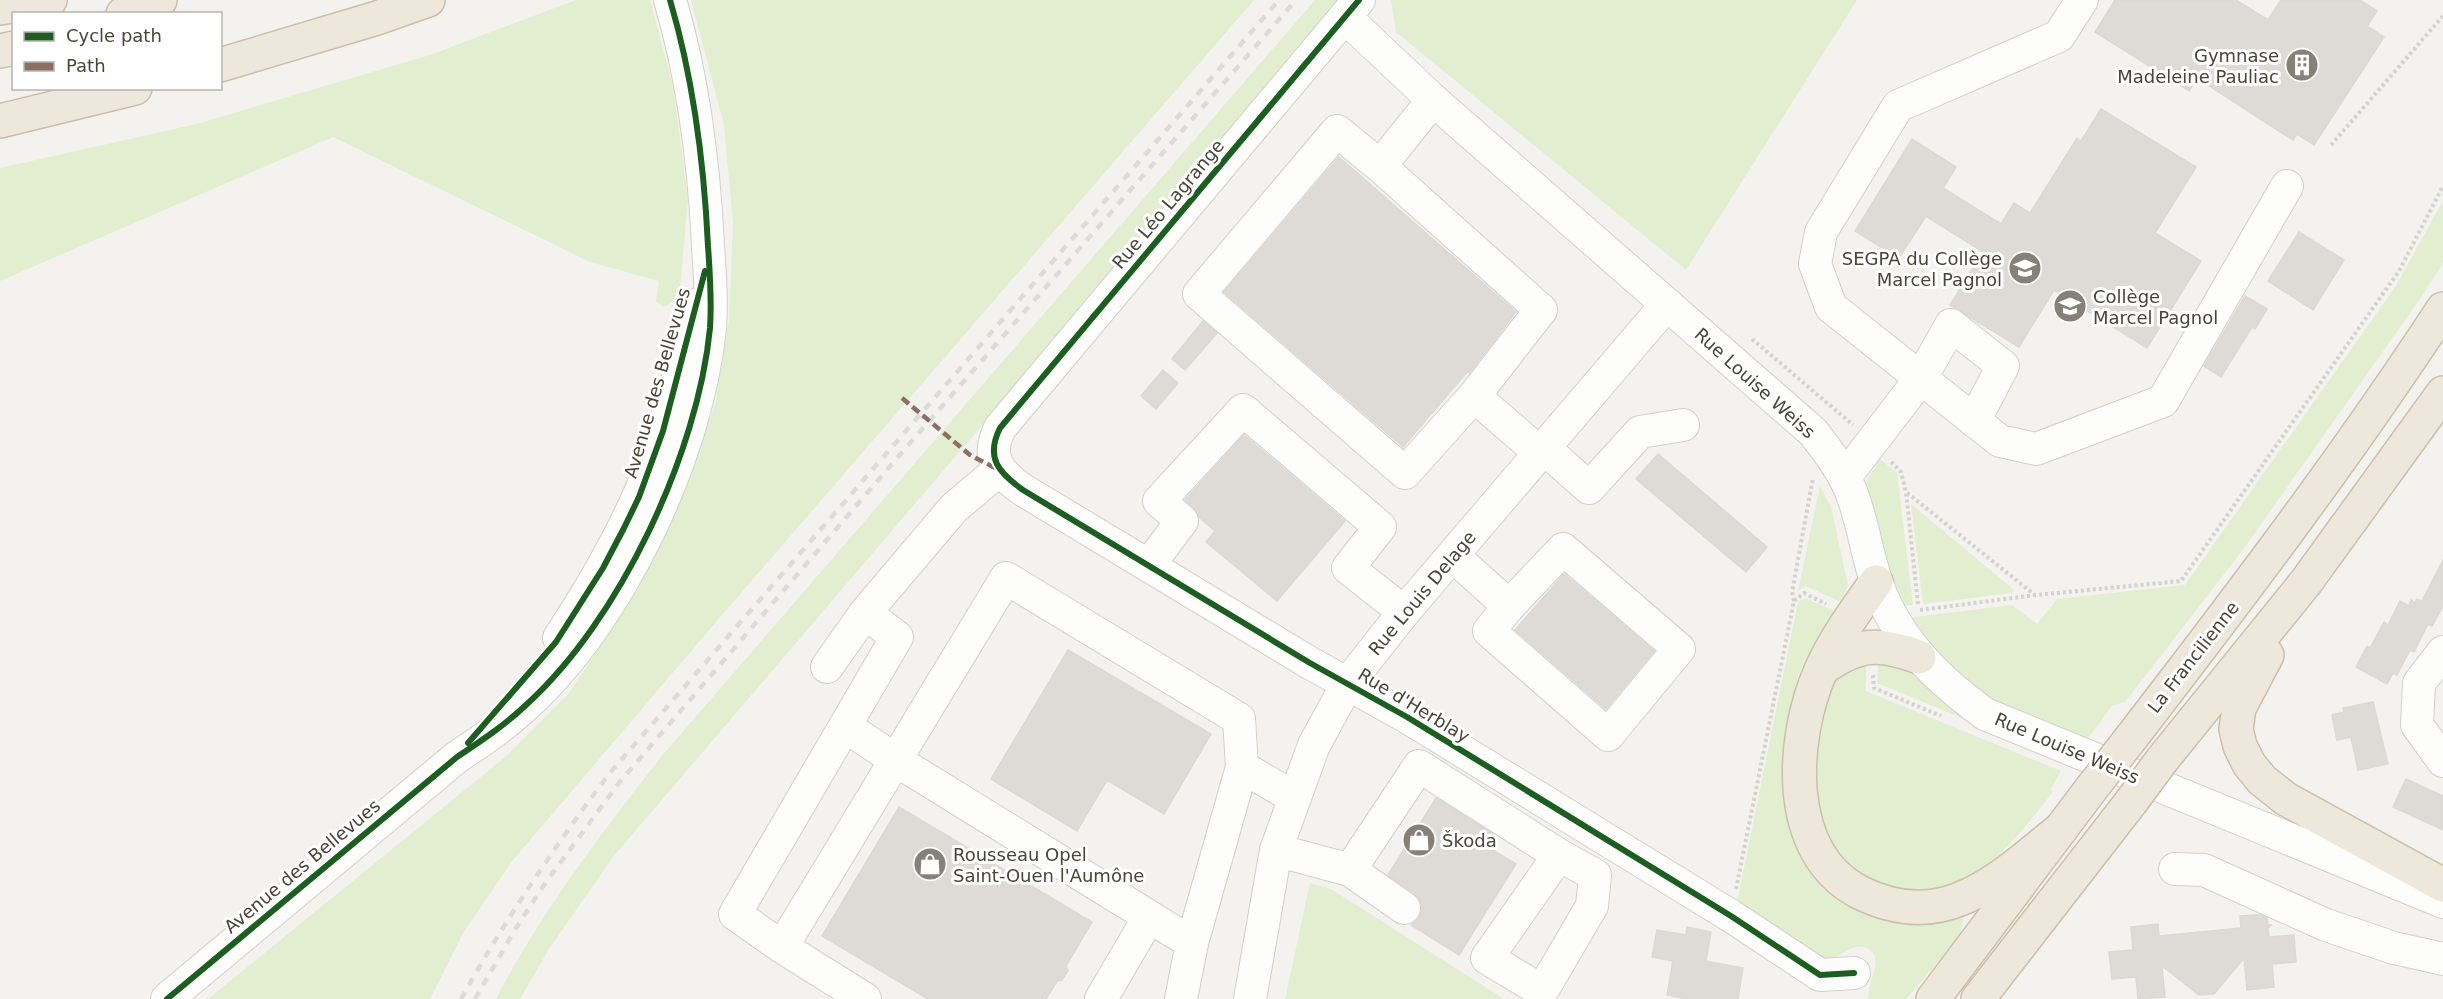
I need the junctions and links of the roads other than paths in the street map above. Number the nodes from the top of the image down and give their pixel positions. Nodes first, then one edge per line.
1 (50, 0) edge
2 (160, 0) edge
3 (428, 0) edge
4 (670, 0) edge
5 (2082, 0) edge
6 (0, 8) edge
7 (1352, 8) edge
8 (128, 12) edge
9 (222, 64) edge
10 (127, 90) edge
11 (1433, 100) junction
12 (40, 113) junction
13 (0, 121) edge
14 (0, 142) edge
15 (1380, 166) junction
16 (2287, 186) dead end
17 (1667, 304) junction
18 (2443, 309) edge
19 (1921, 378) junction
20 (2443, 393) edge
21 (1474, 396) junction
22 (1974, 421) junction
23 (1683, 425) dead end
24 (1542, 450) junction
25 (999, 470) junction
26 (1845, 477) junction
27 (1453, 556) junction
28 (1149, 565) junction
29 (1876, 582) junction
30 (2306, 582) junction
31 (1509, 606) junction
32 (1404, 612) junction
33 (865, 613) junction
34 (2443, 652) edge
35 (1919, 657) junction
36 (826, 667) dead end
37 (1821, 669) junction
38 (1348, 683) junction
39 (845, 726) junction
40 (897, 761) junction
41 (2443, 761) edge
42 (1242, 767) junction
43 (1295, 798) junction
44 (2061, 829) junction
45 (1276, 850) junction
46 (1559, 855) dead end
47 (2175, 869) dead end
48 (1350, 870) junction
49 (2443, 885) edge
50 (2443, 902) edge
51 (1404, 908) dead end
52 (1149, 917) junction
53 (1192, 942) junction
54 (782, 947) junction
55 (2443, 959) edge
56 (1854, 973) dead end
57 (167, 999) edge
58 (865, 999) edge
59 (1101, 999) edge
60 (1181, 999) edge
61 (1250, 999) edge
62 (1933, 999) edge
63 (1978, 999) edge

1 - 6 highway
2 - 8 highway
3 - 9 highway
4 - 57 street, Avenue des Bellevues
5 - 19 street
7 - 11 street, Rue Louise Weiss
7 - 25 street, Rue Léo Lagrange
10 - 12 highway
11 - 15 street
11 - 17 street, Rue Louise Weiss
12 - 13 highway
12 - 14 highway
15 - 21 street
15 - 21 street
16 - 22 street
17 - 24 street, Rue Louis Delage
17 - 26 street, Rue Louise Weiss
18 - 44 highway, La Francilienne, bridge
19 - 22 street
19 - 22 street
19 - 26 street
20 - 30 highway
21 - 24 street
23 - 24 street
24 - 27 street, Rue Louis Delage
25 - 28 street, Rue d'Herblay
25 - 33 street
26 - 29 street, Rue Louise Weiss
27 - 31 street
27 - 32 street, Rue Louis Delage
28 - 32 street
28 - 38 street, Rue d'Herblay
29 - 35 street, Rue Louise Weiss
29 - 37 highway
30 - 49 highway
30 - 63 highway, bridge
31 - 31 street
32 - 38 street, Rue Louis Delage
33 - 36 street
33 - 39 street
34 - 41 street
35 - 37 highway
35 - 50 street, Rue Louise Weiss
37 - 44 highway
38 - 43 street, Rue Louis Delage
38 - 56 street, Rue d'Herblay
39 - 40 street
39 - 54 street
40 - 42 street
40 - 52 street
40 - 54 street
42 - 43 street
42 - 53 street
43 - 45 street, Rue Louis Delage
44 - 62 highway, La Francilienne
45 - 48 street
45 - 61 street, Rue Louis Delage
46 - 48 street
47 - 55 street
48 - 51 street
52 - 53 street
52 - 59 street
53 - 60 street
54 - 58 street

